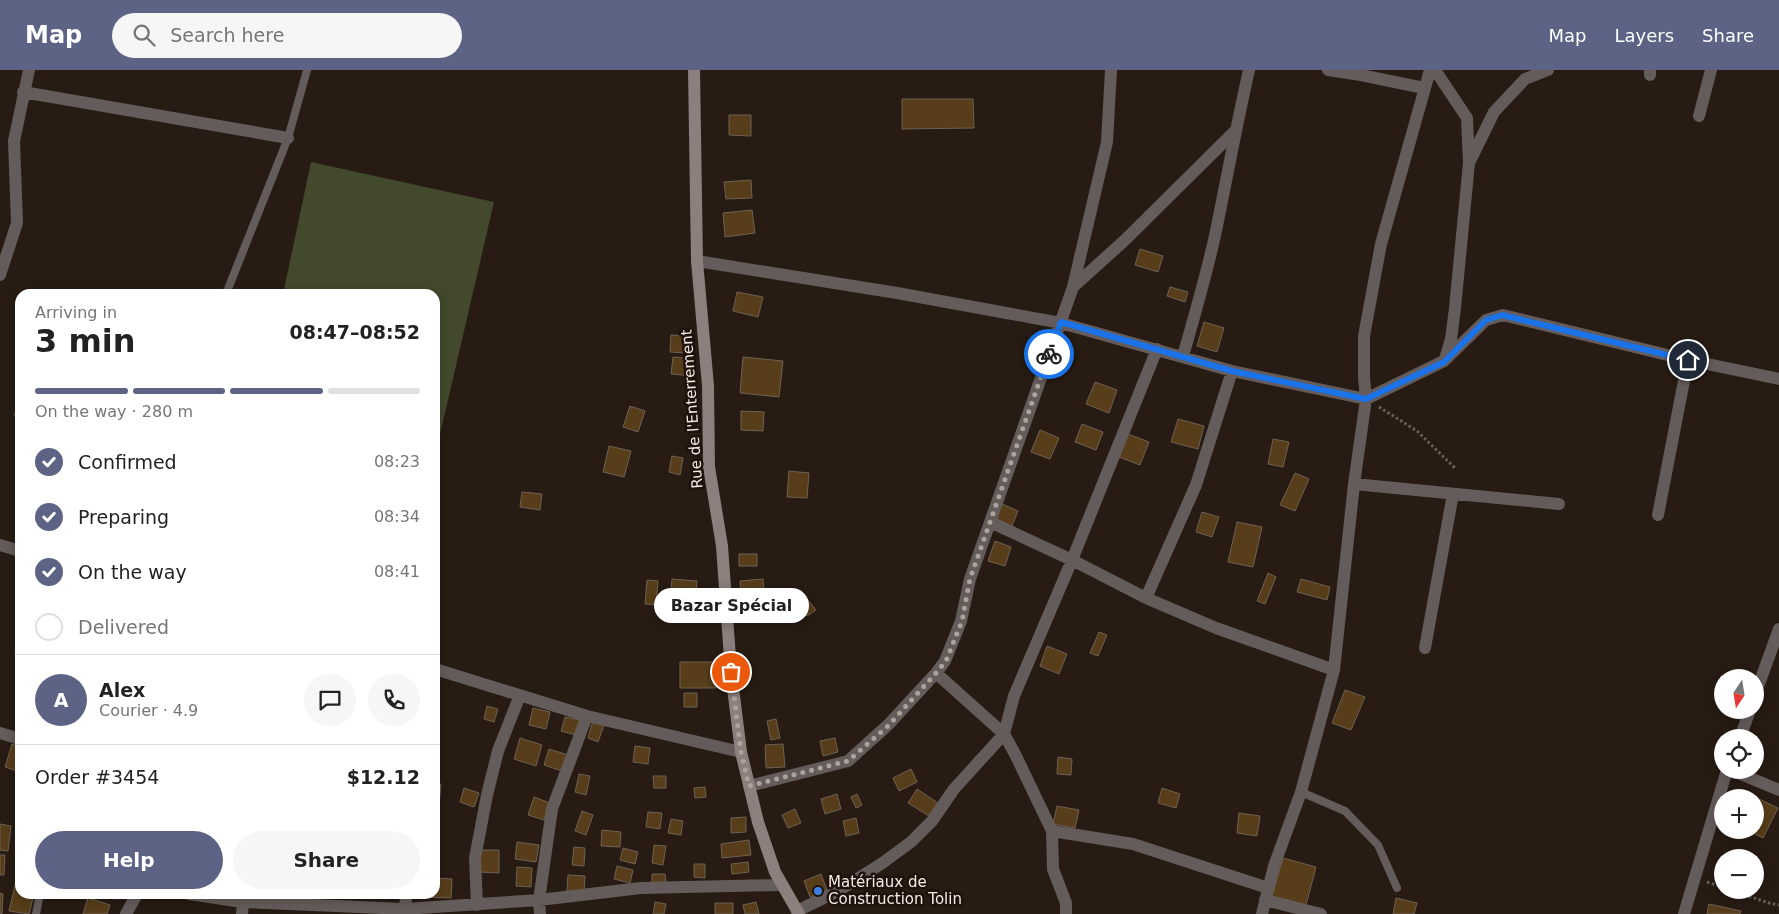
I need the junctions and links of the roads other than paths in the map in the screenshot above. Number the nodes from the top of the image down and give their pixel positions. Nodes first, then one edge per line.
1 (29, 70) edge
2 (307, 70) edge
3 (694, 70) edge
4 (1111, 70) edge
5 (1249, 70) edge
6 (1328, 70) edge
7 (1430, 70) edge
8 (1435, 70) edge
9 (1548, 70) edge
10 (1711, 70) edge
11 (1424, 88) junction
12 (23, 92) junction
13 (1699, 116) dead end
14 (1235, 131) junction
15 (288, 138) junction
16 (1469, 164) junction
17 (697, 262) junction
18 (0, 275) edge
19 (1073, 287) junction
20 (228, 289) edge
21 (1061, 322) junction
22 (1157, 349) junction
23 (1183, 356) junction
24 (1688, 360) junction
25 (1444, 362) junction
26 (1232, 371) junction
27 (1779, 378) edge
28 (1366, 399) junction
29 (1354, 484) junction
30 (1453, 494) junction
31 (1559, 504) dead end
32 (1658, 515) dead end
33 (990, 522) junction
34 (0, 545) edge
35 (15, 550) edge
36 (1072, 560) junction
37 (1146, 598) junction
38 (1779, 630) edge
39 (1425, 648) dead end
40 (1334, 670) junction
41 (440, 671) edge
42 (1764, 671) edge
43 (936, 673) junction
44 (520, 695) junction
45 (587, 716) junction
46 (0, 733) edge
47 (1004, 734) junction
48 (15, 738) edge
49 (741, 752) junction
50 (1724, 779) edge
51 (1753, 779) edge
52 (749, 786) junction
53 (1779, 790) edge
54 (1301, 792) junction
55 (1052, 831) junction
56 (781, 886) junction
57 (1397, 888) dead end
58 (1267, 894) junction
59 (39, 899) edge
60 (135, 899) edge
61 (208, 899) edge
62 (539, 900) junction
63 (477, 905) junction
64 (243, 908) edge
65 (405, 911) edge
66 (798, 913) edge
67 (36, 914) edge
68 (126, 914) edge
69 (540, 914) edge
70 (1066, 914) edge
71 (1262, 914) edge
72 (1321, 914) edge
73 (1684, 914) edge

1 - 12 street
2 - 15 lane
3 - 17 street, Rue de l'Enterrement
4 - 19 street
5 - 14 street
6 - 11 street
7 - 11 street
8 - 16 street
9 - 16 street
10 - 13 street
11 - 28 street
12 - 15 street
12 - 18 street
14 - 19 street
14 - 23 street
15 - 20 lane
16 - 25 street
17 - 21 street
17 - 49 street, Rue de l'Enterrement
19 - 21 street
21 - 22 street
21 - 33 street
22 - 23 street
22 - 36 street
23 - 26 street
24 - 25 street
24 - 27 street
24 - 32 street
25 - 28 street
26 - 28 street
26 - 37 street
28 - 29 street
29 - 30 street
29 - 40 street
30 - 31 street
30 - 39 street
33 - 36 street
33 - 43 street
34 - 35 street
36 - 37 street
36 - 47 street
37 - 40 street
38 - 42 street
40 - 54 street
41 - 44 street
43 - 47 street
43 - 52 street
44 - 45 street
44 - 63 street
45 - 49 street
45 - 62 street
46 - 48 street
47 - 55 street
47 - 66 street
49 - 52 street, Rue de l'Enterrement
50 - 73 street
51 - 53 street
52 - 56 street, Rue de l'Enterrement
54 - 57 lane
54 - 58 street
55 - 58 street
55 - 70 street
56 - 62 street
56 - 66 street, Rue de l'Enterrement
58 - 71 street
58 - 72 street
59 - 67 lane
60 - 68 street
61 - 64 street
62 - 63 street
62 - 69 street
63 - 65 street
64 - 65 street

